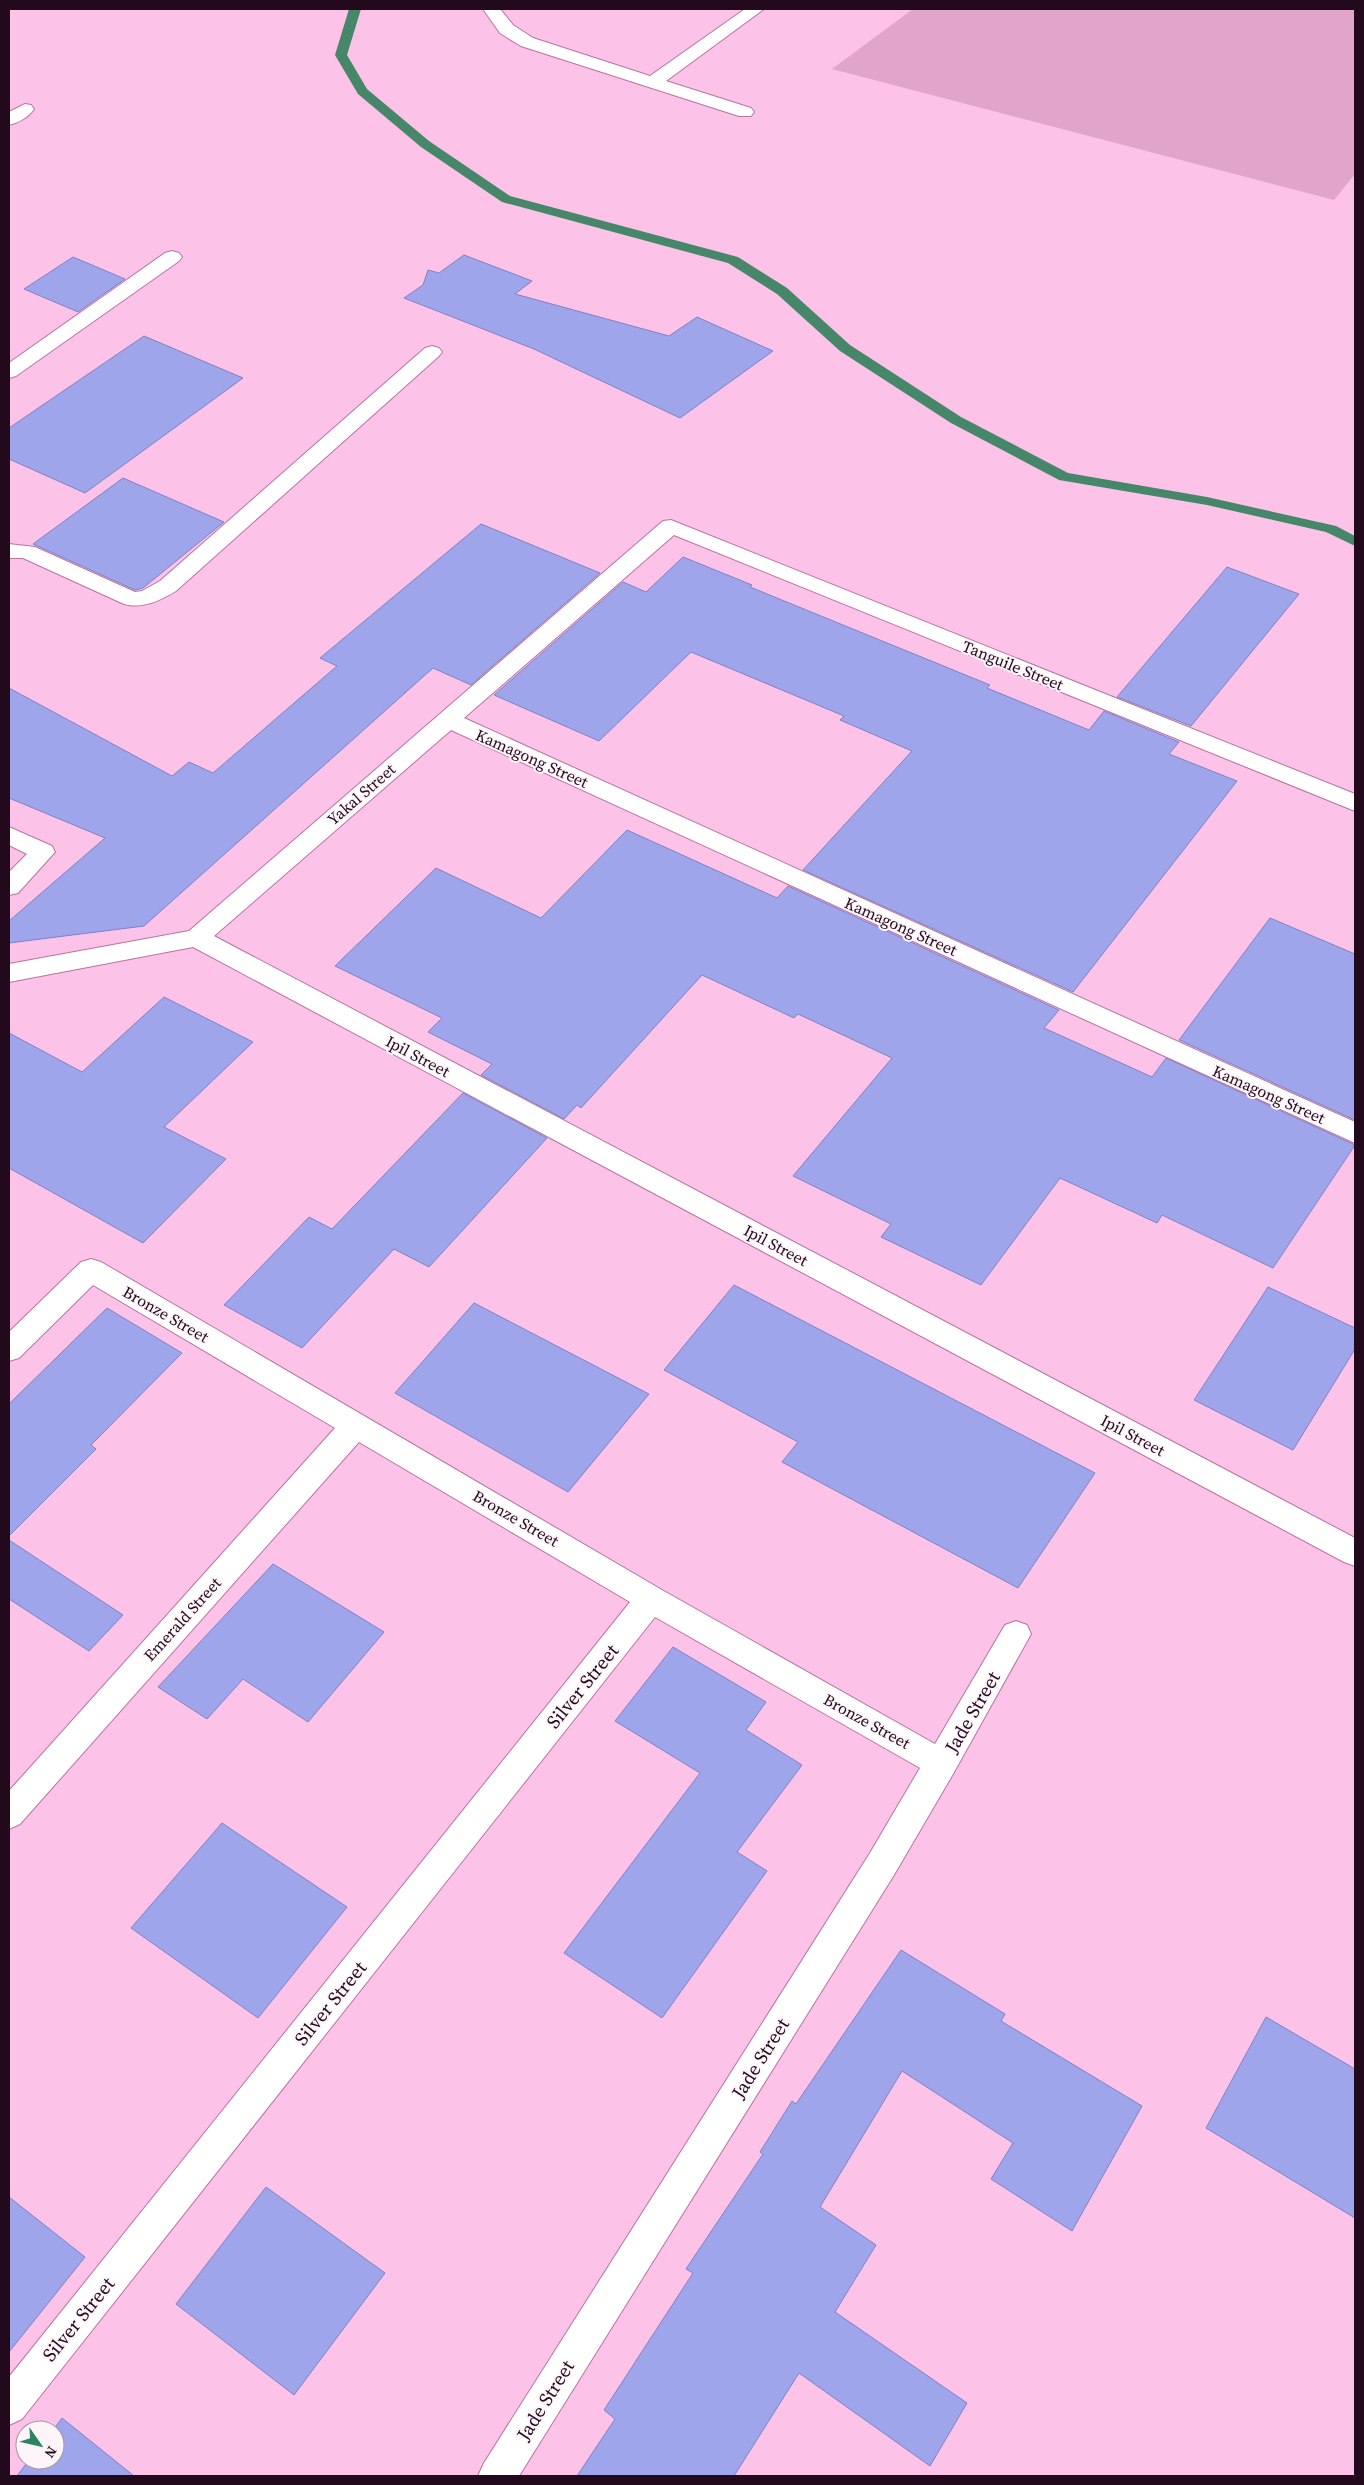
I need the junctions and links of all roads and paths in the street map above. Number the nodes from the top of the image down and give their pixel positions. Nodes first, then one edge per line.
1 (492, 9) edge
2 (756, 9) edge
3 (653, 82) junction
4 (24, 109) dead end
5 (745, 112) dead end
6 (9, 120) edge
7 (172, 257) dead end
8 (432, 352) dead end
9 (9, 372) edge
10 (672, 526) joint
11 (9, 551) edge
12 (447, 719) junction
13 (1355, 803) edge
14 (9, 835) edge
15 (9, 886) edge
16 (196, 938) junction
17 (9, 973) edge
18 (1355, 1133) edge
19 (9, 1350) edge
20 (356, 1425) junction
21 (1355, 1553) edge
22 (651, 1599) junction
23 (1016, 1634) dead end
24 (942, 1764) junction
25 (9, 1814) edge
26 (9, 2406) edge
27 (497, 2476) edge

1 - 3 street
2 - 3 street
3 - 5 street
4 - 6 street
7 - 9 street
8 - 11 street
10 - 12 street, Yakal Street
10 - 13 street, Tanguile Street
12 - 16 street, Yakal Street
12 - 18 street, Kamagong Street
14 - 15 street
16 - 17 street
16 - 21 street, Ipil Street
19 - 20 street, Bronze Street
20 - 22 street, Bronze Street
20 - 25 street, Emerald Street
22 - 24 street, Bronze Street
22 - 26 street, Silver Street
23 - 24 street, Jade Street
24 - 27 street, Jade Street

